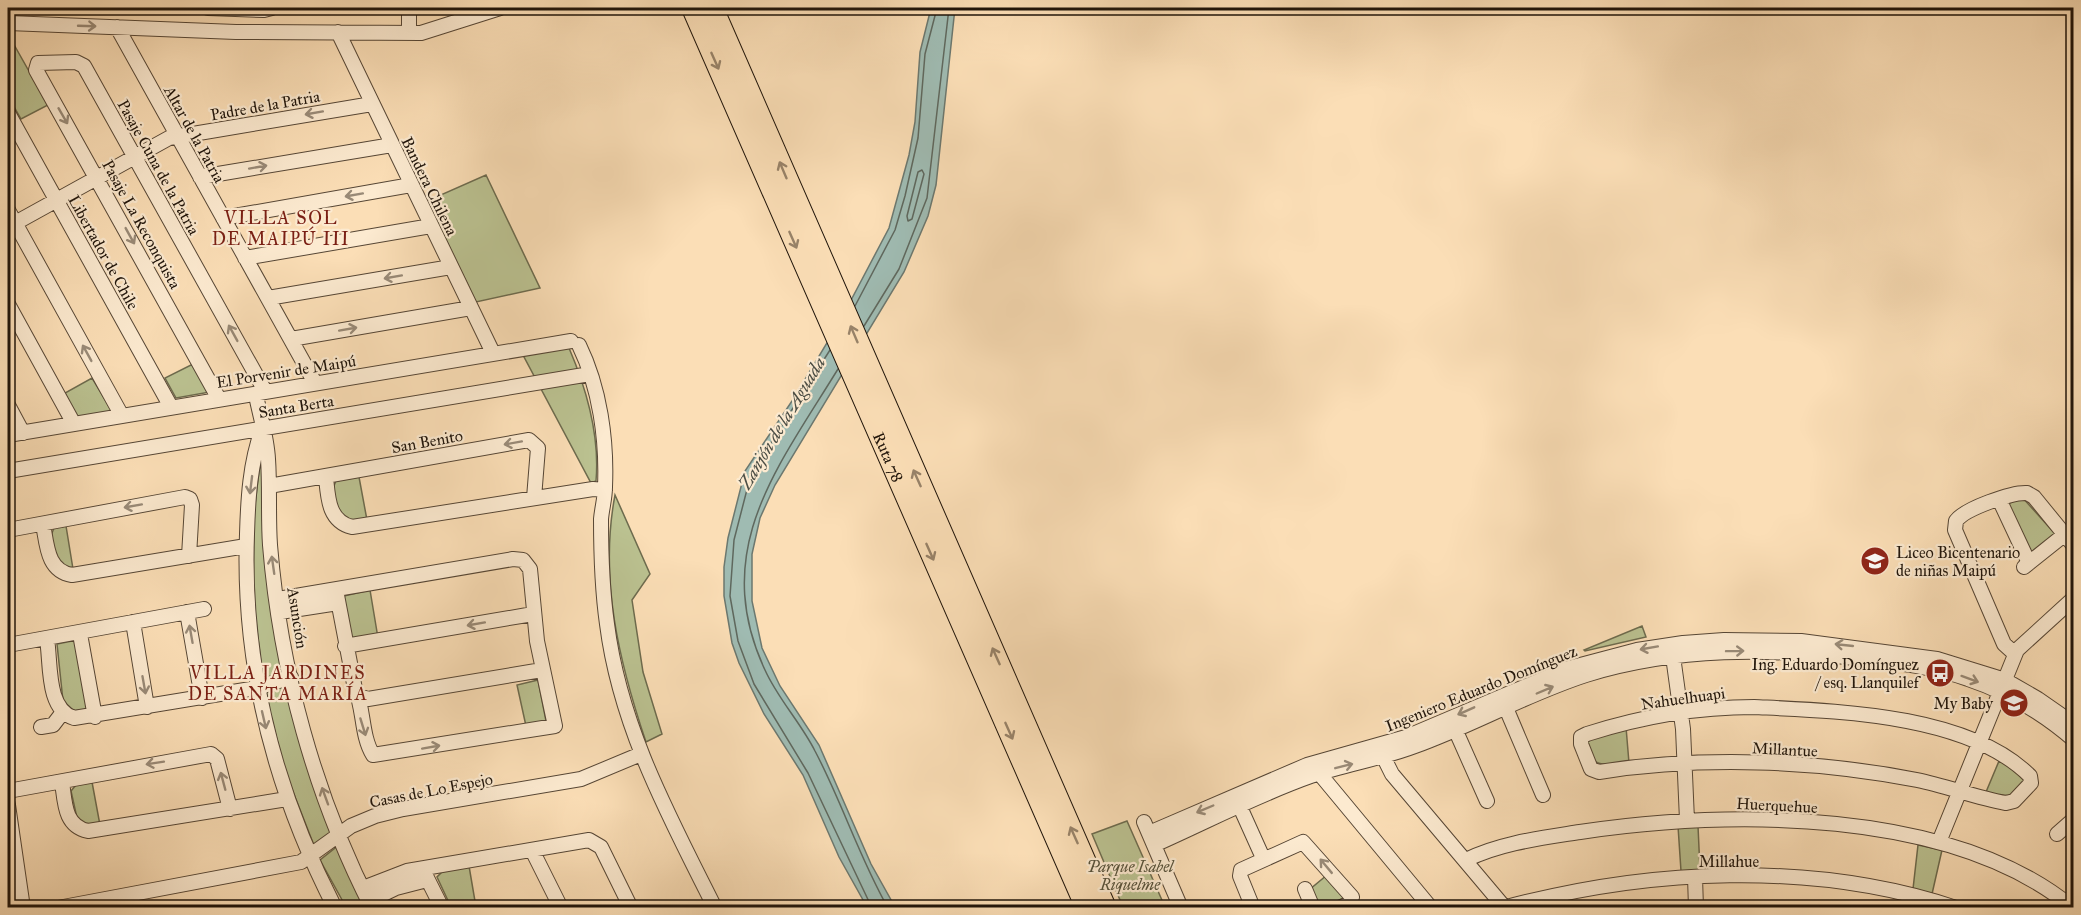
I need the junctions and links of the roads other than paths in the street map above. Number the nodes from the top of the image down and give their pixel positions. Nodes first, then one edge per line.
1 (208, 8) edge
2 (237, 8) edge
3 (409, 8) edge
4 (692, 8) edge
5 (713, 8) edge
6 (268, 9) edge
7 (493, 9) edge
8 (8, 23) edge
9 (117, 27) junction
10 (236, 32) junction
11 (338, 33) junction
12 (415, 33) junction
13 (36, 65) joint
14 (372, 104) junction
15 (8, 113) edge
16 (177, 136) junction
17 (392, 145) junction
18 (135, 156) junction
19 (98, 177) junction
20 (200, 177) junction
21 (411, 185) junction
22 (56, 200) junction
23 (8, 210) edge
24 (223, 218) junction
25 (11, 225) edge
26 (431, 226) junction
27 (245, 258) junction
28 (451, 267) junction
29 (268, 298) junction
30 (8, 304) edge
31 (471, 308) junction
32 (291, 339) junction
33 (493, 353) junction
34 (590, 374) junction
35 (862, 376) junction
36 (315, 383) junction
37 (261, 396) junction
38 (219, 399) junction
39 (8, 405) edge
40 (171, 407) junction
41 (122, 416) junction
42 (74, 424) junction
43 (262, 428) junction
44 (23, 433) junction
45 (8, 435) edge
46 (8, 471) edge
47 (326, 477) junction
48 (269, 486) junction
49 (605, 490) junction
50 (534, 498) junction
51 (1999, 499) junction
52 (43, 524) junction
53 (8, 531) edge
54 (2064, 535) junction
55 (246, 546) junction
56 (2073, 546) edge
57 (189, 556) junction
58 (337, 596) junction
59 (2073, 598) edge
60 (279, 606) junction
61 (204, 609) dead end
62 (187, 612) junction
63 (534, 614) junction
64 (133, 622) junction
65 (80, 634) junction
66 (48, 639) junction
67 (8, 645) edge
68 (345, 646) junction
69 (1672, 650) junction
70 (2015, 654) junction
71 (542, 670) junction
72 (291, 677) junction
73 (2003, 686) junction
74 (257, 688) junction
75 (359, 696) junction
76 (202, 698) junction
77 (147, 707) junction
78 (1506, 708) junction
79 (63, 712) junction
80 (1681, 713) junction
81 (94, 717) junction
82 (2073, 724) edge
83 (41, 727) dead end
84 (1455, 729) junction
85 (1581, 737) joint
86 (2073, 740) edge
87 (1978, 743) junction
88 (1380, 751) junction
89 (641, 754) junction
90 (1684, 764) junction
91 (1319, 773) junction
92 (62, 782) junction
93 (1958, 790) junction
94 (8, 791) edge
95 (1543, 795) dead end
96 (287, 799) junction
97 (1238, 801) junction
98 (1487, 801) dead end
99 (2009, 803) joint
100 (8, 805) edge
101 (230, 809) junction
102 (2073, 819) edge
103 (1687, 820) junction
104 (340, 834) junction
105 (2057, 834) dead end
106 (1939, 843) junction
107 (532, 850) junction
108 (311, 857) junction
109 (1263, 858) junction
110 (1466, 860) junction
111 (425, 874) junction
112 (1695, 877) junction
113 (1305, 889) dead end
114 (8, 892) edge
115 (368, 899) edge
116 (1924, 903) edge
117 (335, 907) edge
118 (1504, 907) edge
119 (10, 908) edge
120 (23, 908) edge
121 (58, 908) edge
122 (442, 908) edge
123 (561, 908) edge
124 (631, 908) edge
125 (715, 908) edge
126 (1086, 908) edge
127 (1106, 908) edge
128 (1181, 908) edge
129 (1253, 908) edge
130 (1313, 908) edge
131 (1339, 908) edge
132 (1431, 908) edge
133 (1696, 908) edge
134 (1956, 908) edge
135 (2073, 908) edge

1 - 2 street
2 - 6 street
2 - 10 street
3 - 12 street
4 -> 35 highway, Ruta 78
35 -> 5 highway, Ruta 78
7 - 12 street
8 -> 9 street
9 - 10 street
9 - 16 street, Altar de la Patria
10 - 11 street
11 - 12 street
11 - 14 street, Bandera Chilena
13 - 18 street, Pasaje Cuna de la Patria
13 -> 19 street, Pasaje La Reconquista
14 -> 16 street, Padre de la Patria
14 - 17 street, Bandera Chilena
15 - 22 street, Libertador de Chile
16 - 18 street, Padre de la Patria
16 - 20 street, Altar de la Patria
20 -> 17 street
17 - 21 street, Bandera Chilena
18 - 19 street, Padre de la Patria
37 -> 18 street, Pasaje Cuna de la Patria
19 - 22 street, Padre de la Patria
19 -> 38 street, Pasaje La Reconquista
20 - 24 street, Altar de la Patria
21 -> 24 street
21 - 26 street, Bandera Chilena
22 - 25 street, Padre de la Patria
22 - 40 street, Libertador de Chile
23 - 25 street
24 - 27 street, Altar de la Patria
41 -> 25 street
26 - 27 street
26 - 28 street, Bandera Chilena
27 - 29 street, Altar de la Patria
28 -> 29 street
28 - 31 street, Bandera Chilena
29 - 32 street, Altar de la Patria
30 - 42 street
32 -> 31 street
31 - 33 street, Bandera Chilena
32 - 36 street, Altar de la Patria
33 - 34 street, El Porvenir de Maipú
33 - 36 street, El Porvenir de Maipú
34 - 43 street, Santa Berta
34 - 49 street
35 -> 126 highway, Ruta 78
127 -> 35 highway, Ruta 78
36 - 37 street, El Porvenir de Maipú
37 - 38 street, El Porvenir de Maipú
37 - 43 street, Asunción
38 - 40 street, El Porvenir de Maipú
39 - 44 street
40 - 41 street, El Porvenir de Maipú
41 - 42 street, El Porvenir de Maipú
42 - 44 street, El Porvenir de Maipú
43 - 46 street, Santa Berta
43 - 48 street, Asunción
43 -> 55 street, Asunción
44 - 45 street, El Porvenir de Maipú
47 - 48 street, San Benito
47 - 50 street
50 -> 47 street, San Benito
60 -> 48 street, Asunción
49 - 50 street
49 - 89 street
51 - 54 street
51 - 54 street
51 - 70 street
52 - 53 street
52 - 57 street
57 -> 52 street
54 - 56 street
55 - 57 street
55 - 74 street, Asunción
58 - 60 street
58 - 63 street
58 - 68 street
59 - 70 street
60 - 72 street, Asunción
61 - 62 street
62 - 64 street
76 -> 62 street
63 -> 68 street
63 - 71 street
64 - 65 street
64 -> 77 street
65 - 66 street
65 - 81 street
66 - 67 street
66 - 79 street
68 - 75 street
69 - 73 street, Ingeniero Eduardo Domínguez
78 -> 69 street, Ingeniero Eduardo Domínguez
69 - 80 street
69 -> 88 street, Ingeniero Eduardo Domínguez
70 - 73 street
71 - 75 street
75 -> 71 street
72 - 74 street
104 -> 72 street, Asunción
73 - 82 street, Ingeniero Eduardo Domínguez
73 - 86 street, Ingeniero Eduardo Domínguez
73 - 87 street
74 - 76 street
74 -> 96 street, Asunción
76 - 77 street
77 - 81 street
78 - 84 street, Ingeniero Eduardo Domínguez
78 - 95 street
79 - 81 street
79 - 83 street
80 - 85 street, Nahuelhuapi
80 - 87 street, Nahuelhuapi
80 - 90 street
84 - 88 street, Ingeniero Eduardo Domínguez
84 - 98 street
85 - 90 street, Millantue
87 - 93 street
87 - 99 street, Nahuelhuapi
91 -> 88 street, Ingeniero Eduardo Domínguez
88 - 97 street, Ingeniero Eduardo Domínguez
88 - 110 street
89 - 104 street, Casas de Lo Espejo
89 - 125 street
90 - 93 street, Millantue
90 - 103 street
91 - 97 street, Ingeniero Eduardo Domínguez
91 - 132 street
92 - 94 street
92 - 101 street
101 -> 92 street
93 - 99 street, Millantue
93 - 106 street
96 - 101 street
96 - 108 street, Asunción
97 - 109 street
97 - 128 street, Ingeniero Eduardo Domínguez
100 - 120 street
102 - 105 street
103 - 106 street, Huerquehue
103 - 110 street, Huerquehue
104 - 108 street, Casas de Lo Espejo
104 - 115 street, Asunción
106 - 135 street, Huerquehue
107 - 111 street
107 - 123 street
107 - 124 street
108 - 117 street, Asunción
108 - 121 street, Casas de Lo Espejo
109 - 129 street
131 -> 109 street
110 - 118 street
111 - 115 street
111 - 122 street
112 - 116 street, Millahue
112 - 118 street, Millahue
112 - 133 street
113 - 130 street
114 - 119 street
116 - 134 street, Millahue

